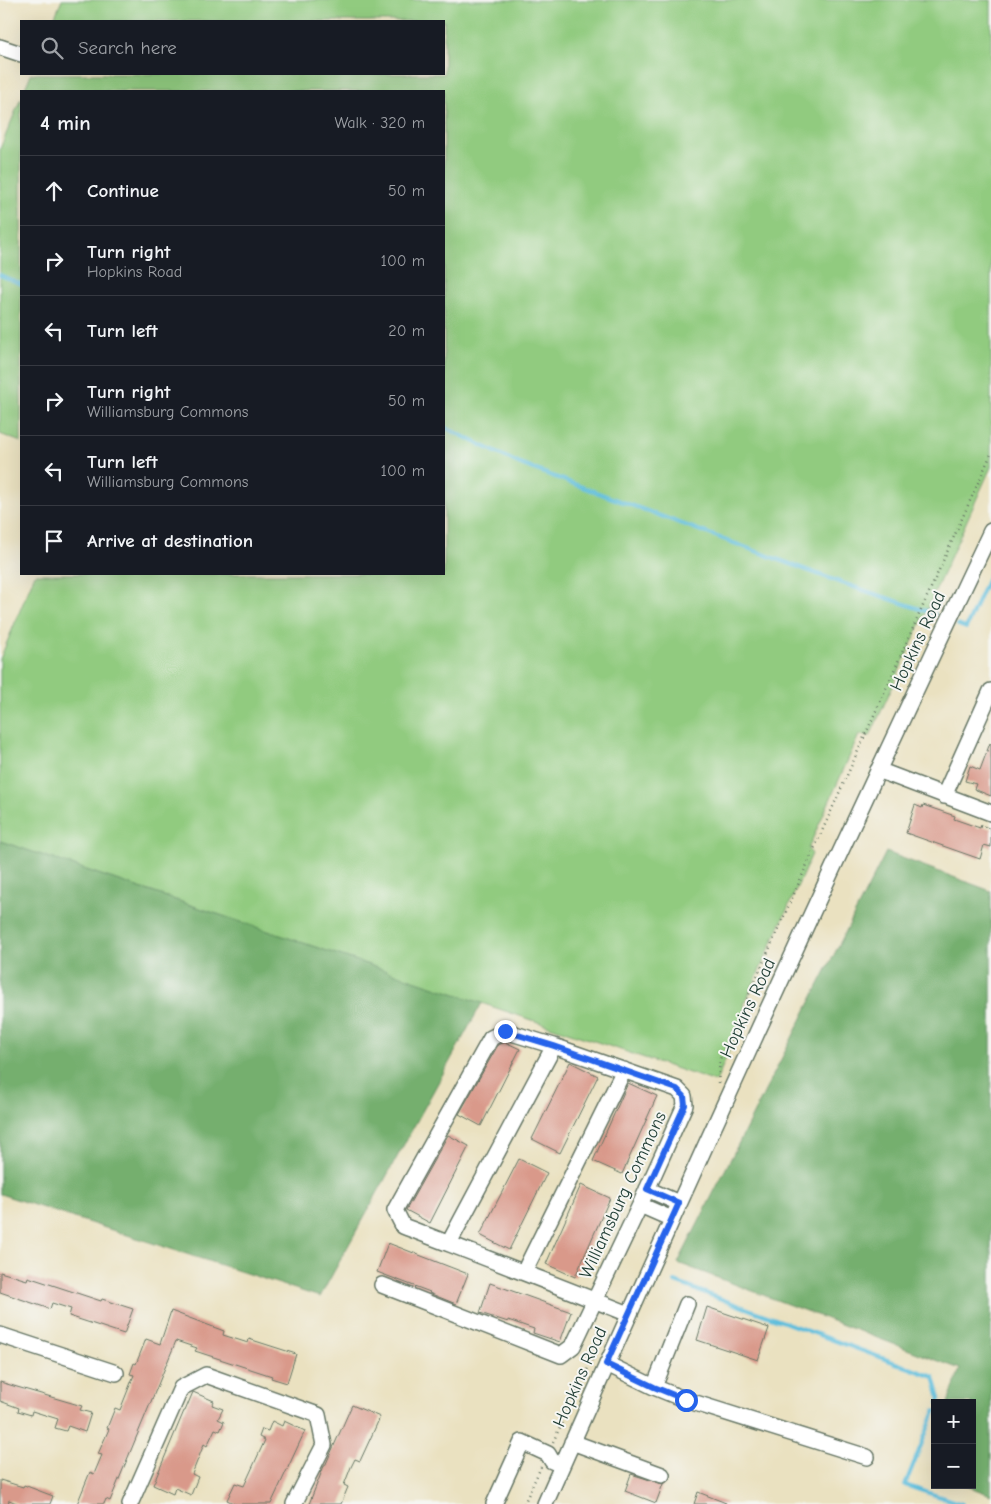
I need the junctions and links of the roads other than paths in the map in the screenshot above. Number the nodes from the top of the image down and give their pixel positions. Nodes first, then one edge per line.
1 (0, 47) edge
2 (20, 54) edge
3 (991, 531) edge
4 (991, 691) edge
5 (878, 770) junction
6 (944, 796) junction
7 (991, 813) edge
8 (554, 1046) junction
9 (624, 1070) junction
10 (647, 1189) junction
11 (679, 1203) junction
12 (640, 1205) junction
13 (672, 1219) junction
14 (449, 1243) junction
15 (524, 1272) junction
16 (382, 1285) dead end
17 (595, 1300) junction
18 (687, 1304) dead end
19 (629, 1314) junction
20 (0, 1335) edge
21 (606, 1364) junction
22 (116, 1373) dead end
23 (654, 1387) junction
24 (572, 1442) junction
25 (867, 1456) dead end
26 (551, 1460) junction
27 (662, 1475) dead end
28 (132, 1504) edge
29 (294, 1504) edge
30 (494, 1504) edge
31 (545, 1504) edge

1 - 2 street
3 - 5 street, Hopkins Road
4 - 6 street
5 - 6 street
5 - 11 street, Hopkins Road
6 - 7 street
8 - 9 street, Williamsburg Commons
8 - 14 street
8 - 14 street, Williamsburg Commons
9 - 10 street, Williamsburg Commons
9 - 15 street
10 - 11 street
10 - 12 street, Williamsburg Commons
11 - 13 street, Hopkins Road
12 - 13 street
12 - 17 street, Williamsburg Commons
13 - 19 street, Hopkins Road
14 - 15 street, Williamsburg Commons
15 - 17 street, Williamsburg Commons
16 - 17 street
17 - 19 street, Williamsburg Commons
18 - 23 street
19 - 21 street, Hopkins Road
20 - 22 street
21 - 23 street
21 - 24 street, Hopkins Road
23 - 25 street
24 - 26 street, Hopkins Road
24 - 27 street
26 - 30 street
26 - 31 street, Hopkins Road
28 - 29 street

